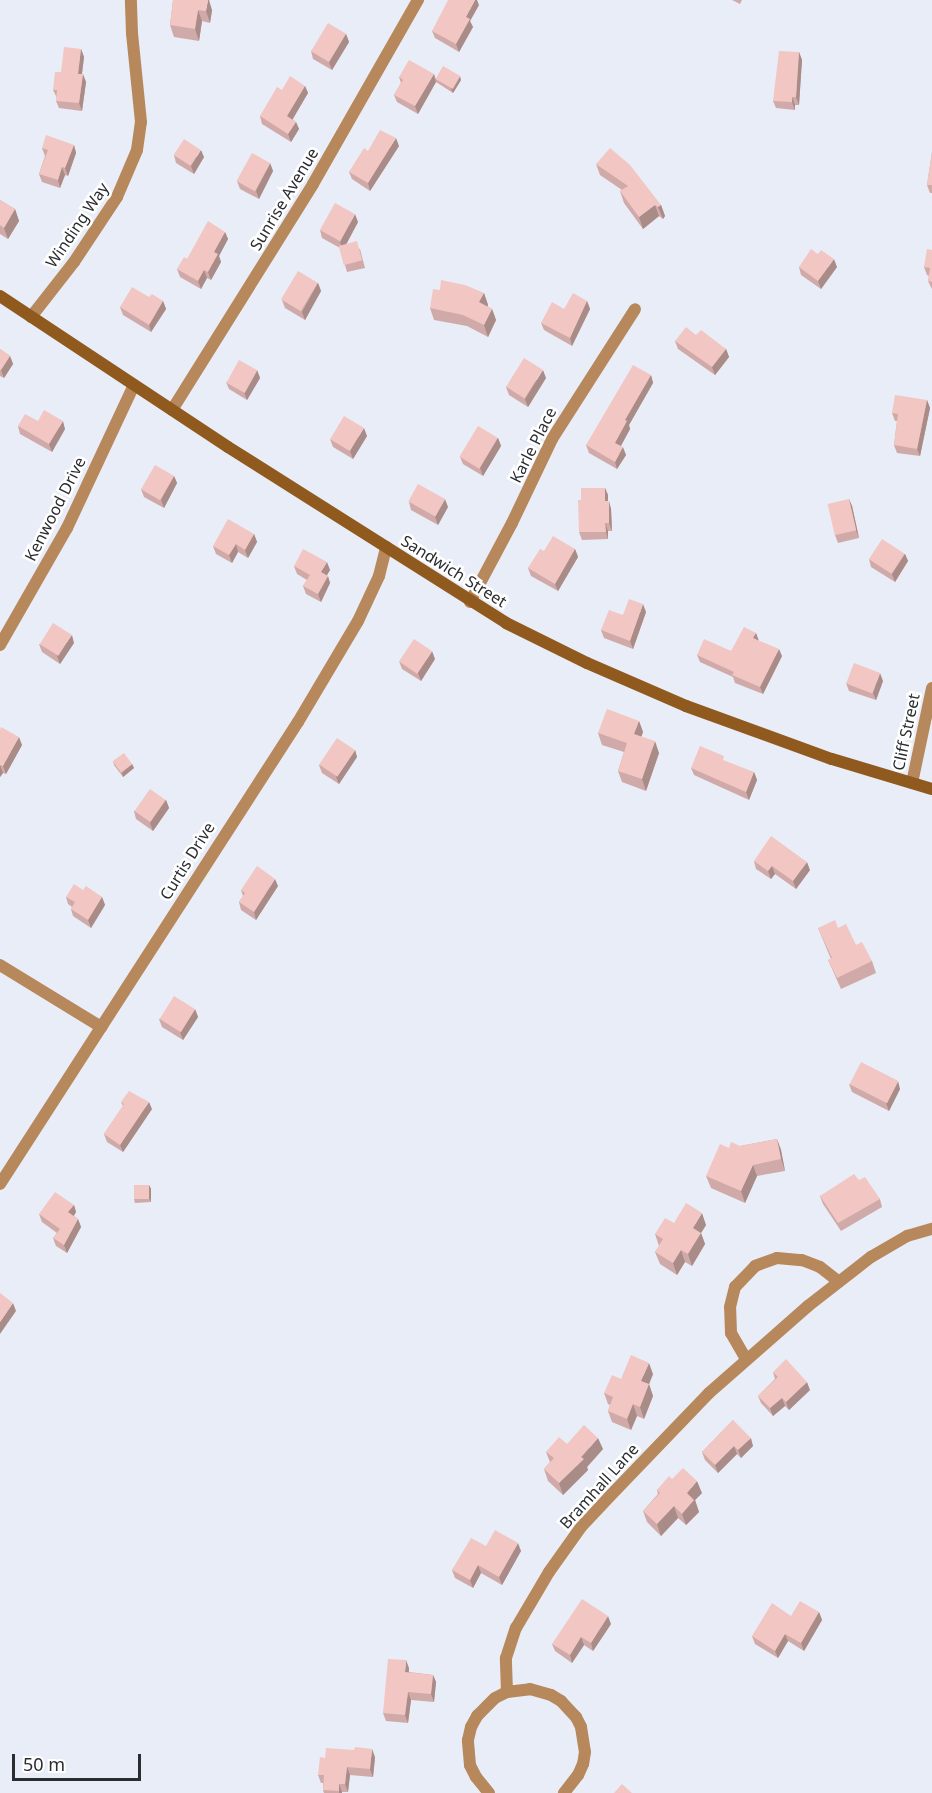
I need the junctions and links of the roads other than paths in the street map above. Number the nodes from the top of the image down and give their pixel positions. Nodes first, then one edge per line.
1 (131, 0) edge
2 (418, 0) edge
3 (0, 296) edge
4 (635, 309) dead end
5 (31, 317) junction
6 (134, 385) junction
7 (172, 410) junction
8 (386, 547) junction
9 (470, 602) junction
10 (0, 645) edge
11 (932, 688) edge
12 (912, 783) junction
13 (932, 789) edge
14 (0, 964) edge
15 (101, 1028) junction
16 (0, 1184) edge
17 (932, 1229) edge
18 (839, 1282) junction
19 (746, 1359) junction
20 (507, 1692) junction
21 (489, 1793) edge
22 (564, 1793) edge

1 - 5 street, Winding Way
2 - 7 street, Sunrise Avenue
3 - 5 street, Sandwich Street
4 - 9 street, Karle Place
5 - 6 street, Sandwich Street
6 - 7 street, Sandwich Street
6 - 10 street, Kenwood Drive
7 - 8 street, Sandwich Street
8 - 9 street, Sandwich Street
8 - 15 street, Curtis Drive
9 - 12 street, Sandwich Street
11 - 12 street, Cliff Street
12 - 13 street, Sandwich Street
14 - 15 street
15 - 16 street, Curtis Drive
17 - 18 street, Bramhall Lane
18 - 19 street, Bramhall Lane
18 - 19 street
19 - 20 street, Bramhall Lane
20 - 21 street
20 - 22 street

